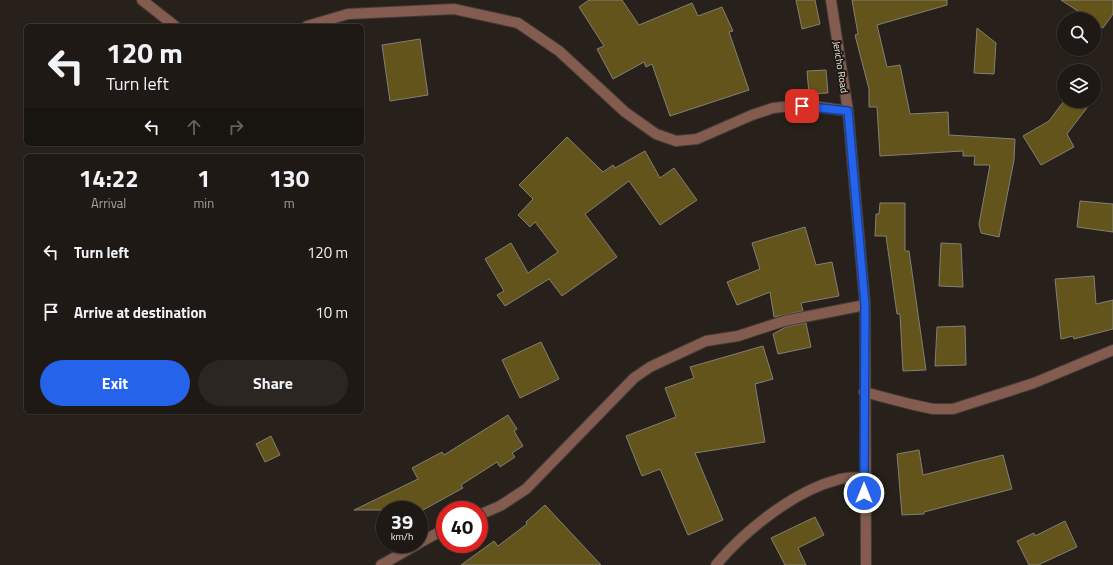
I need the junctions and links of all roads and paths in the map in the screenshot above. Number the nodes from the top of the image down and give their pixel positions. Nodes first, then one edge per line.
1 (142, 0) edge
2 (831, 0) edge
3 (172, 24) edge
4 (314, 24) edge
5 (848, 111) junction
6 (865, 305) junction
7 (1113, 350) edge
8 (864, 392) junction
9 (864, 477) junction
10 (488, 511) edge
11 (402, 553) edge
12 (381, 565) edge
13 (716, 565) edge
14 (866, 565) edge

1 - 3 street
2 - 5 street, Jericho Road
4 - 5 street
5 - 6 street, Jericho Road
6 - 8 street, Jericho Road
6 - 10 street
7 - 8 street
8 - 9 street, Jericho Road
9 - 13 street
9 - 14 street, Jericho Road
11 - 12 street

